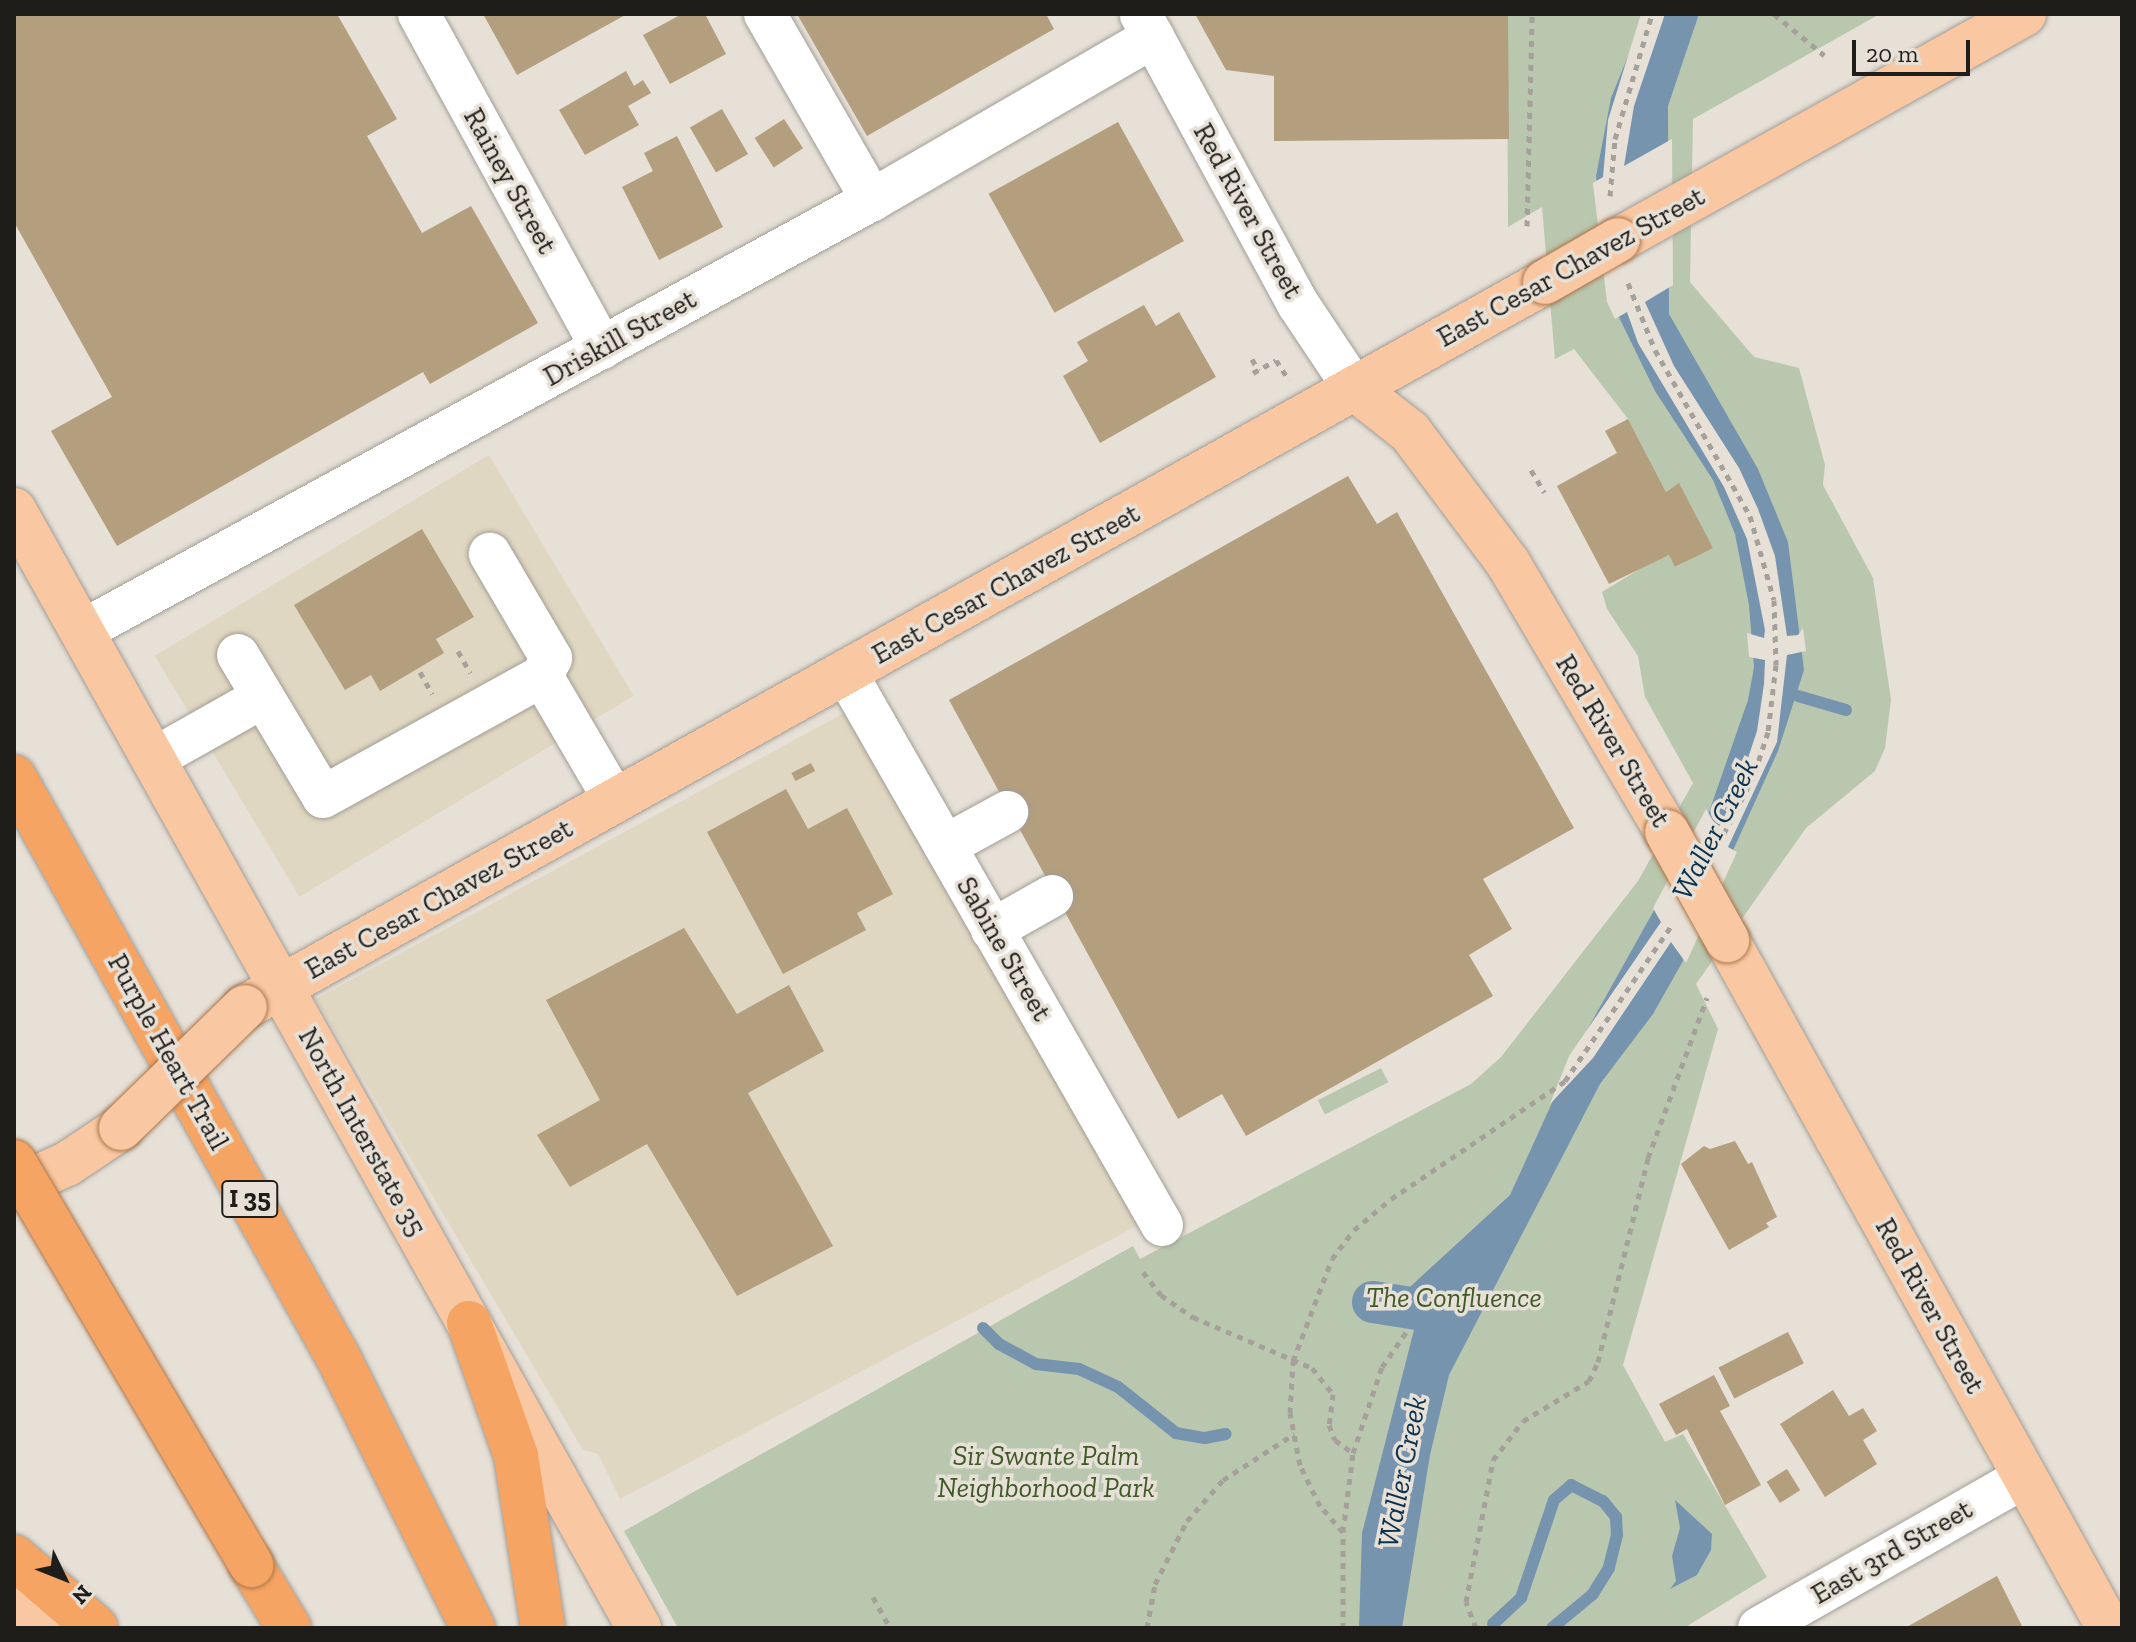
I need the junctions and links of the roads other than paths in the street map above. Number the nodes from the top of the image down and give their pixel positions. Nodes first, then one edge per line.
1 (419, 14) edge
2 (765, 14) edge
3 (2024, 14) edge
4 (1147, 26) edge
5 (872, 200) junction
6 (602, 348) junction
7 (1354, 388) junction
8 (14, 510) edge
9 (490, 554) dead end
10 (82, 631) junction
11 (238, 655) dead end
12 (846, 673) junction
13 (542, 676) junction
14 (263, 697) junction
15 (153, 759) junction
16 (14, 777) edge
17 (615, 801) junction
18 (1007, 812) dead end
19 (945, 846) junction
20 (1052, 896) dead end
21 (992, 930) junction
22 (263, 997) junction
23 (14, 1162) edge
24 (14, 1188) edge
25 (1162, 1225) dead end
26 (469, 1323) junction
27 (2025, 1477) junction
28 (14, 1557) edge
29 (14, 1590) edge
30 (42, 1628) edge
31 (96, 1628) edge
32 (289, 1628) edge
33 (473, 1628) edge
34 (543, 1628) edge
35 (639, 1628) edge
36 (1759, 1628) edge
37 (2109, 1628) edge

1 - 6 street, Rainey Street
2 - 5 street
3 - 7 main road, East Cesar Chavez Street, bridge
4 - 5 street, Driskill Street
4 - 7 street, Red River Street
5 - 6 street, Driskill Street
6 - 10 street, Driskill Street
7 - 12 main road, East Cesar Chavez Street
7 - 27 main road, Red River Street, bridge
8 - 10 main road, North Interstate 35
9 - 13 street
10 - 15 main road, North Interstate 35
11 - 14 street
12 - 17 main road, East Cesar Chavez Street
12 - 19 street, Sabine Street
13 - 14 street
13 - 17 street
14 - 15 street
15 - 22 main road, North Interstate 35
16 - 33 highway, Purple Heart Trail / I 35
17 - 22 main road, East Cesar Chavez Street
18 - 19 street
19 - 21 street, Sabine Street
20 - 21 street
21 - 25 street, Sabine Street
22 - 24 main road, East Cesar Chavez Street, bridge
22 - 26 main road, North Interstate 35
23 - 32 highway, bridge
26 - 34 highway
26 - 35 main road, North Interstate 35
27 - 36 street, East 3rd Street
27 - 37 main road, Red River Street
28 - 31 highway
29 - 30 main road

